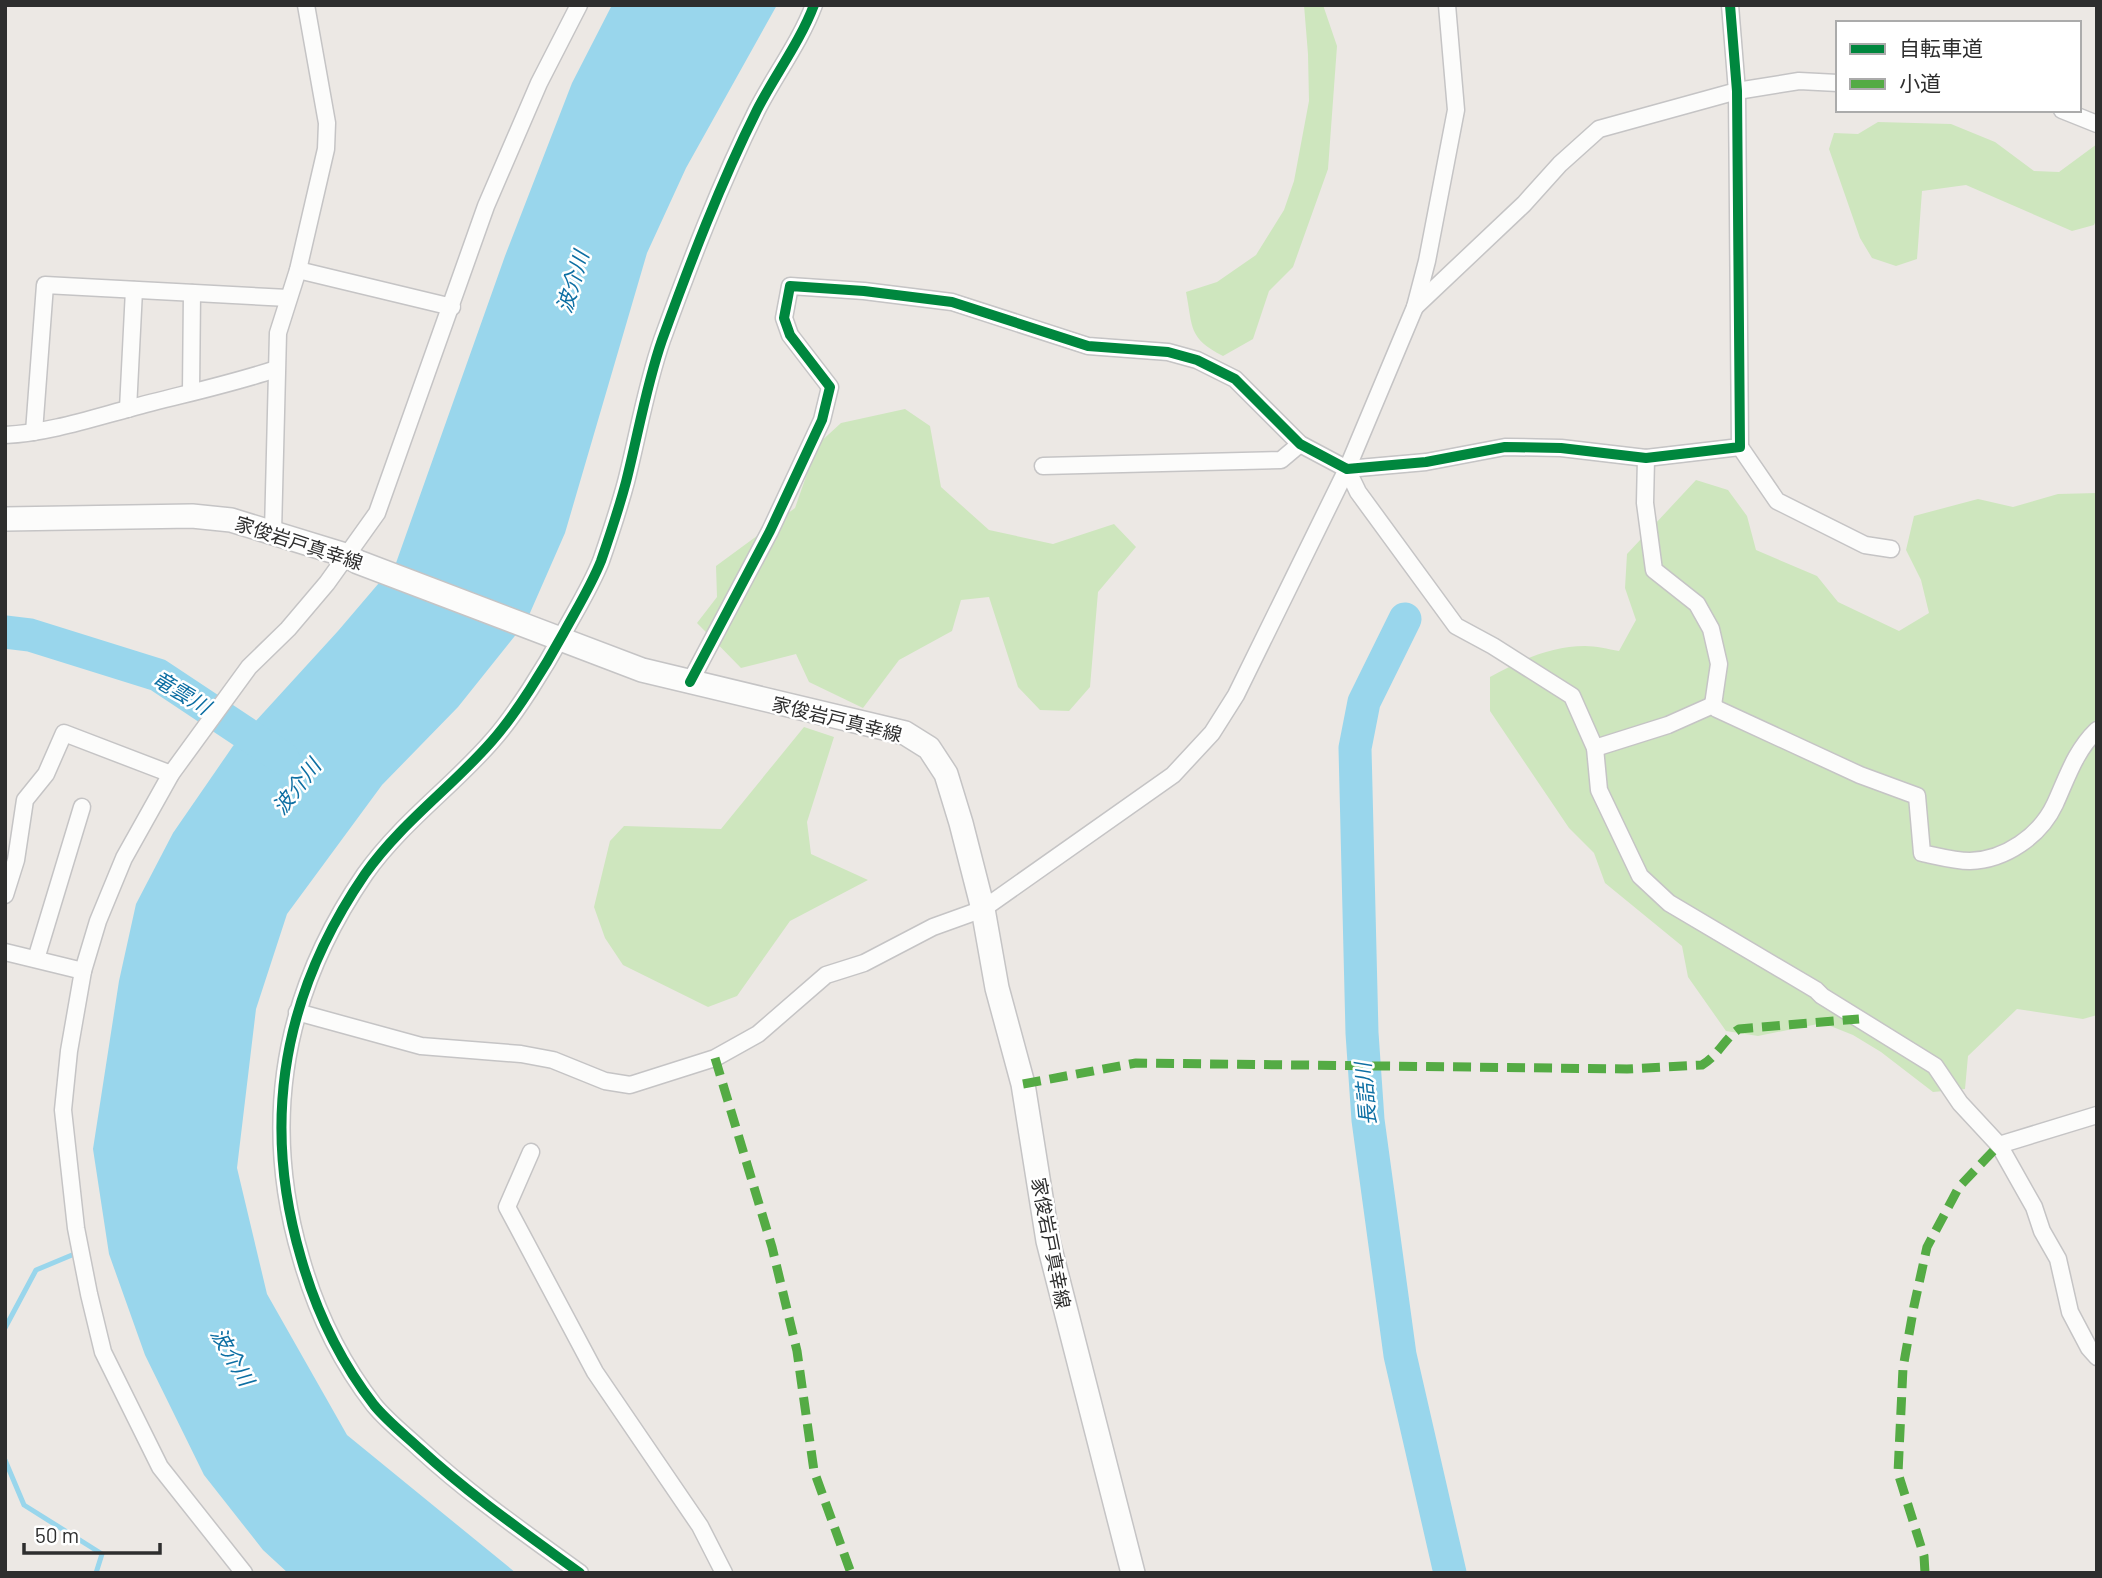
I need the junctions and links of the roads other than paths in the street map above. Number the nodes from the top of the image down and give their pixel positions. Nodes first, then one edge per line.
1 (306, 5) edge
2 (579, 5) edge
3 (814, 5) edge
4 (1447, 5) edge
5 (1730, 5) edge
6 (1836, 83) edge
7 (1737, 91) junction
8 (2067, 112) edge
9 (2097, 124) edge
10 (298, 270) junction
11 (134, 290) junction
12 (192, 293) junction
13 (288, 298) junction
14 (452, 307) junction
15 (1415, 307) junction
16 (276, 369) junction
17 (191, 392) junction
18 (128, 409) junction
19 (34, 432) junction
20 (5, 435) edge
21 (1300, 444) junction
22 (1740, 447) junction
23 (1646, 458) junction
24 (1043, 466) dead end
25 (1348, 469) junction
26 (5, 519) edge
27 (273, 532) junction
28 (1891, 550) dead end
29 (352, 558) junction
30 (556, 637) junction
31 (690, 682) junction
32 (1713, 705) junction
33 (2097, 730) edge
34 (1595, 748) junction
35 (171, 775) junction
36 (82, 807) dead end
37 (5, 895) edge
38 (983, 909) junction
39 (5, 952) edge
40 (36, 958) junction
41 (83, 971) junction
42 (297, 1012) junction
43 (2097, 1115) edge
44 (1999, 1145) junction
45 (531, 1152) dead end
46 (2097, 1357) edge
47 (244, 1573) edge
48 (580, 1573) edge
49 (724, 1573) edge
50 (1133, 1573) edge

1 - 10 street
2 - 14 street
3 - 30 street
4 - 15 street
5 - 7 street
6 - 7 street
7 - 15 street
7 - 22 street
8 - 9 street
10 - 13 street
10 - 14 street
11 - 12 street
11 - 18 street
11 - 19 street
12 - 13 street
12 - 17 street
13 - 16 street
14 - 29 street
15 - 25 street
16 - 17 street
16 - 27 street
17 - 18 street
18 - 19 street
19 - 20 street
21 - 24 street
21 - 25 street
21 - 31 street
22 - 23 street
22 - 28 street
23 - 25 street
23 - 32 street
25 - 34 street
25 - 38 street
26 - 27 main road, 家俊岩戸真幸線
27 - 29 main road, 家俊岩戸真幸線
29 - 30 main road, 家俊岩戸真幸線
29 - 35 street
30 - 31 main road, 家俊岩戸真幸線
30 - 42 street
31 - 38 main road, 家俊岩戸真幸線
32 - 33 street
32 - 34 street
34 - 44 street
35 - 37 street
35 - 41 street
36 - 40 street
38 - 42 street
38 - 50 main road, 家俊岩戸真幸線
39 - 40 street
40 - 41 street
41 - 47 street
42 - 48 street
43 - 44 street
44 - 46 street
45 - 49 street

